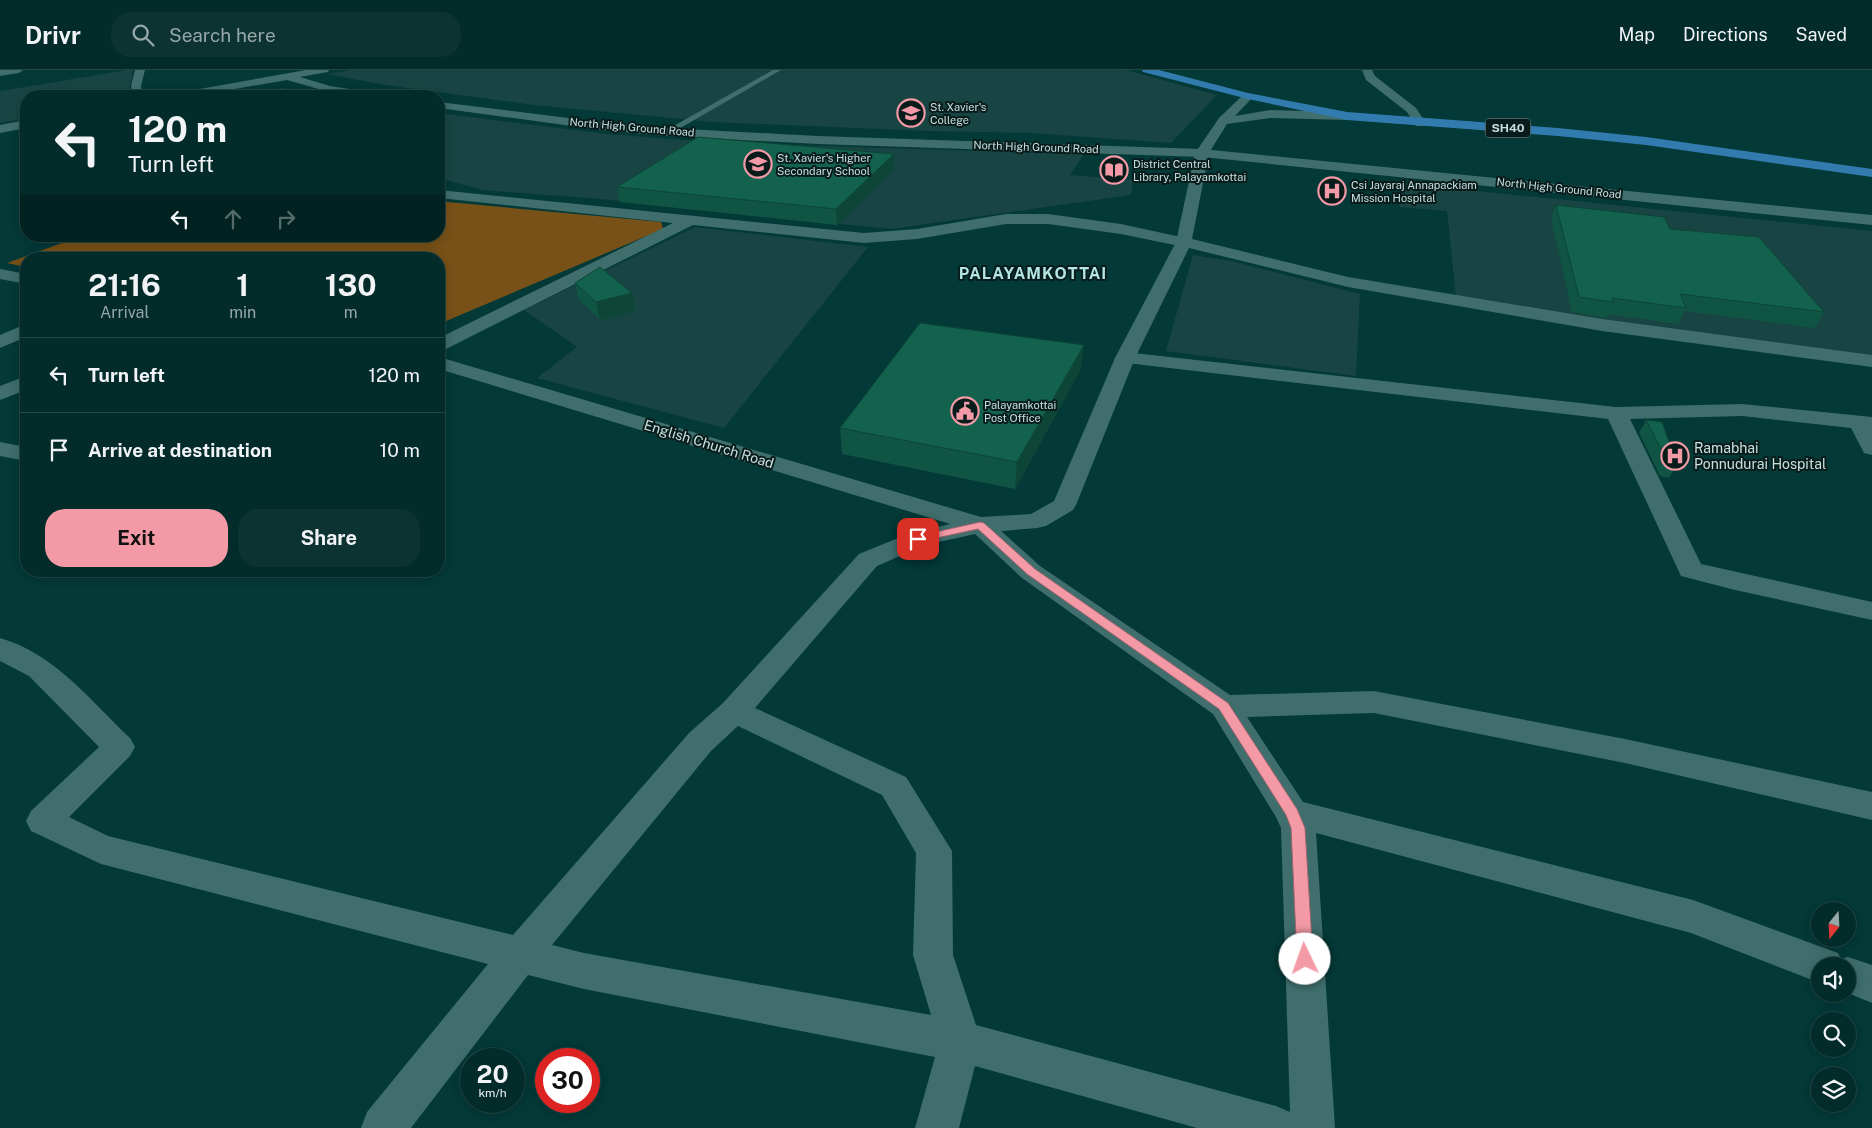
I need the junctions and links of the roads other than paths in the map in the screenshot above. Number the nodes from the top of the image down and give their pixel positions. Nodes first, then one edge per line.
1 (19, 70) edge
2 (140, 70) edge
3 (324, 70) edge
4 (778, 70) edge
5 (1148, 70) edge
6 (1367, 70) edge
7 (247, 71) dead end
8 (0, 73) edge
9 (284, 76) junction
10 (137, 90) edge
11 (208, 90) edge
12 (336, 90) edge
13 (1248, 96) junction
14 (445, 106) edge
15 (1347, 116) junction
16 (1223, 120) junction
17 (1420, 122) junction
18 (20, 125) edge
19 (0, 129) edge
20 (667, 132) junction
21 (1202, 153) junction
22 (1872, 173) edge
23 (445, 195) edge
24 (1872, 220) edge
25 (689, 221) junction
26 (1184, 242) junction
27 (0, 274) edge
28 (20, 278) edge
29 (20, 333) edge
30 (445, 341) edge
31 (0, 342) edge
32 (1125, 358) junction
33 (1872, 361) edge
34 (445, 364) edge
35 (20, 385) edge
36 (0, 394) edge
37 (1616, 413) junction
38 (1866, 423) edge
39 (1872, 448) edge
40 (0, 449) edge
41 (20, 453) edge
42 (980, 525) junction
43 (1872, 611) edge
44 (0, 648) edge
45 (1224, 706) junction
46 (734, 711) junction
47 (1872, 806) edge
48 (1292, 813) junction
49 (521, 954) junction
50 (1811, 961) edge
51 (1856, 978) edge
52 (1872, 984) edge
53 (960, 1041) junction
54 (383, 1128) edge
55 (937, 1128) edge
56 (1276, 1128) edge
57 (1313, 1128) edge

1 - 8 street
2 - 10 street
3 - 9 street
4 - 20 lane
5 - 13 main road, SH40
6 - 17 street
7 - 9 street
9 - 11 street
9 - 12 street
13 - 15 main road, SH40
13 - 16 street
14 - 20 street, North High Ground Road
15 - 16 street
15 - 17 main road, SH40
16 - 21 street
17 - 22 main road, SH40
18 - 19 street
20 - 21 street, North High Ground Road
21 - 24 street, North High Ground Road
21 - 26 street
23 - 25 street
25 - 26 street
25 - 30 street
26 - 32 street
26 - 33 street
27 - 28 street
29 - 31 street
32 - 37 street
32 - 42 street
34 - 42 street, English Church Road
35 - 36 street
37 - 38 street
37 - 43 street
38 - 39 street
40 - 41 street
42 - 45 street
42 - 46 street
44 - 49 street
45 - 47 street
45 - 48 street
46 - 49 street
46 - 53 street
48 - 50 street
48 - 57 street
49 - 53 street
49 - 54 street
51 - 52 street
53 - 55 street
53 - 56 street

